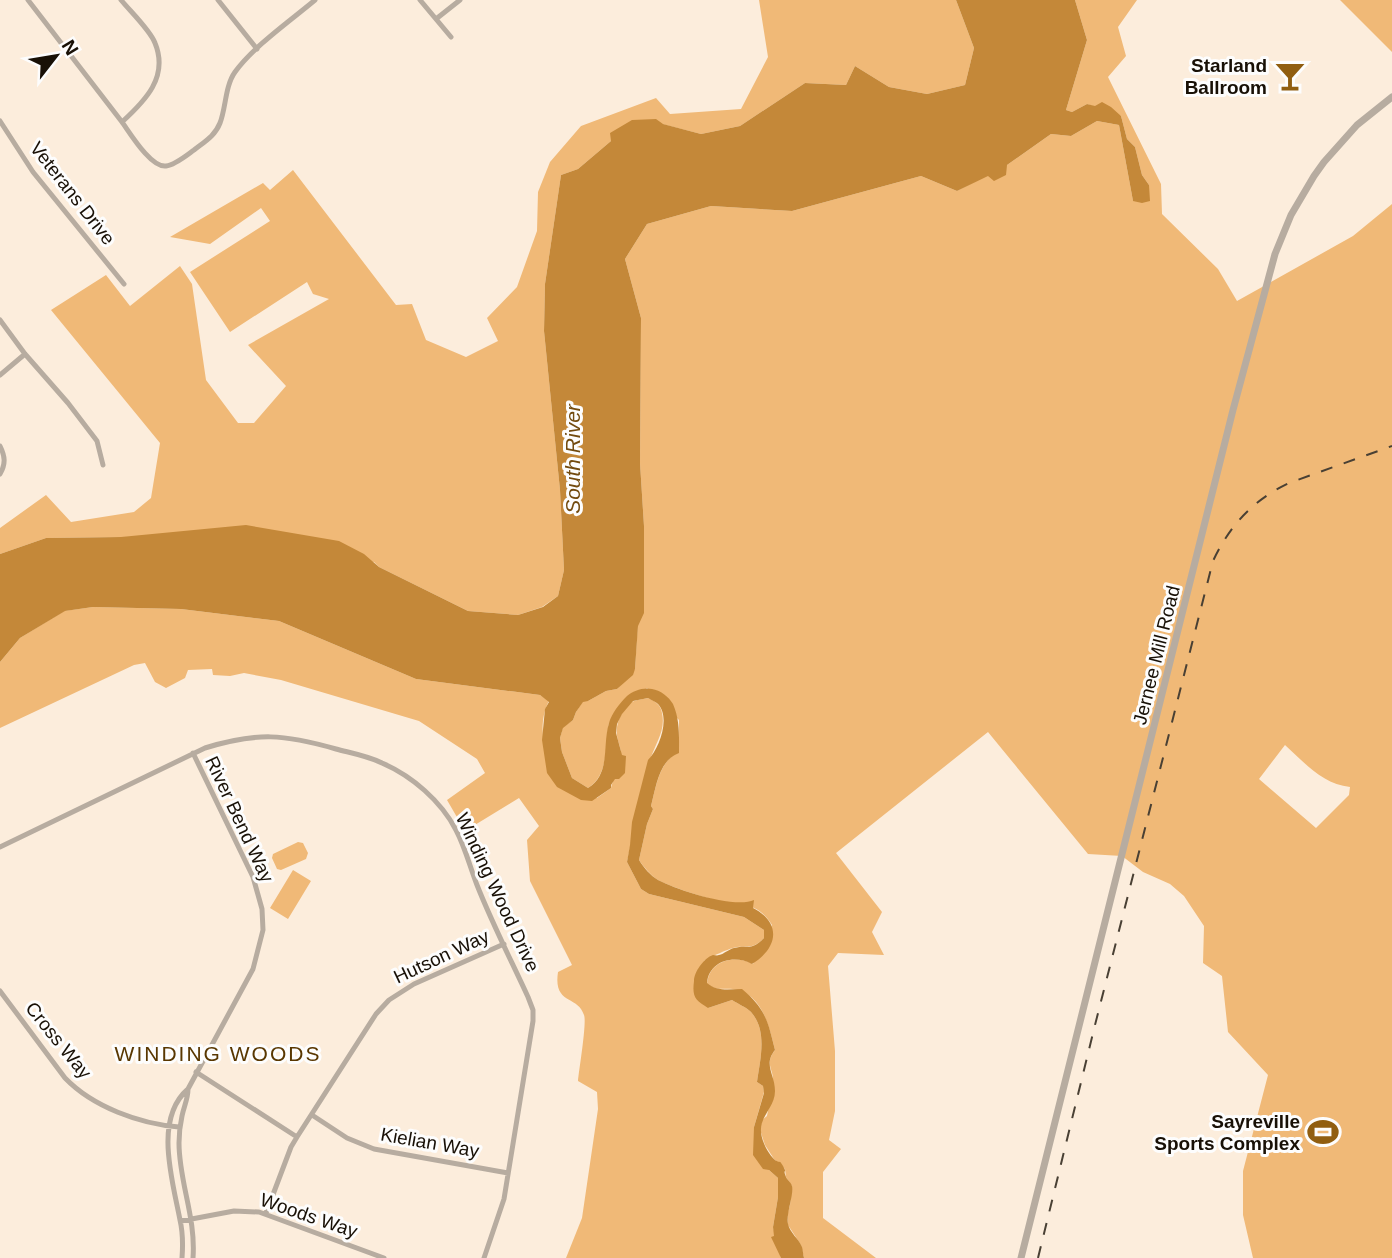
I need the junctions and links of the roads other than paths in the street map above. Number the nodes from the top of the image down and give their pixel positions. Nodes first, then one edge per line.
1 (28, 0) edge
2 (121, 0) edge
3 (218, 0) edge
4 (315, 0) edge
5 (420, 0) edge
6 (460, 0) edge
7 (436, 19) junction
8 (452, 37) dead end
9 (257, 49) junction
10 (1392, 97) edge
11 (0, 121) edge
12 (122, 122) junction
13 (124, 284) dead end
14 (0, 320) edge
15 (25, 354) junction
16 (0, 375) edge
17 (0, 446) edge
18 (103, 465) dead end
19 (0, 474) edge
20 (193, 753) junction
21 (0, 847) edge
22 (504, 944) junction
23 (0, 990) edge
24 (196, 1072) junction
25 (188, 1089) junction
26 (312, 1115) junction
27 (170, 1126) junction
28 (180, 1127) junction
29 (297, 1137) junction
30 (508, 1172) junction
31 (266, 1213) junction
32 (192, 1219) junction
33 (181, 1221) junction
34 (183, 1258) edge
35 (193, 1258) edge
36 (384, 1258) edge
37 (484, 1258) edge
38 (1021, 1258) edge

1 - 12 street
2 - 12 street
3 - 9 street
4 - 9 street
5 - 7 street
6 - 7 street
7 - 8 street
9 - 12 street
10 - 38 street, Jernee Mill Road
11 - 13 street, Veterans Drive
14 - 15 street
15 - 16 street
15 - 18 street
17 - 19 street
20 - 21 street, Winding Wood Drive
20 - 22 street, Winding Wood Drive
20 - 24 street, River Bend Way
22 - 26 street, Hutson Way
22 - 30 street, Winding Wood Drive
23 - 27 street, Cross Way
24 - 25 street, River Bend Way
24 - 29 street
25 - 27 street, River Bend Way
25 - 28 street, River Bend Way
26 - 29 street, Hutson Way
26 - 30 street, Kielian Way
27 - 28 street, Cross Way
27 - 33 street, River Bend Way
28 - 32 street, River Bend Way
29 - 31 street, Hutson Way
30 - 37 street, Winding Wood Drive
31 - 32 street, Woods Way
31 - 36 street, Woods Way
32 - 33 street, Woods Way
32 - 35 street, River Bend Way
33 - 34 street, River Bend Way

